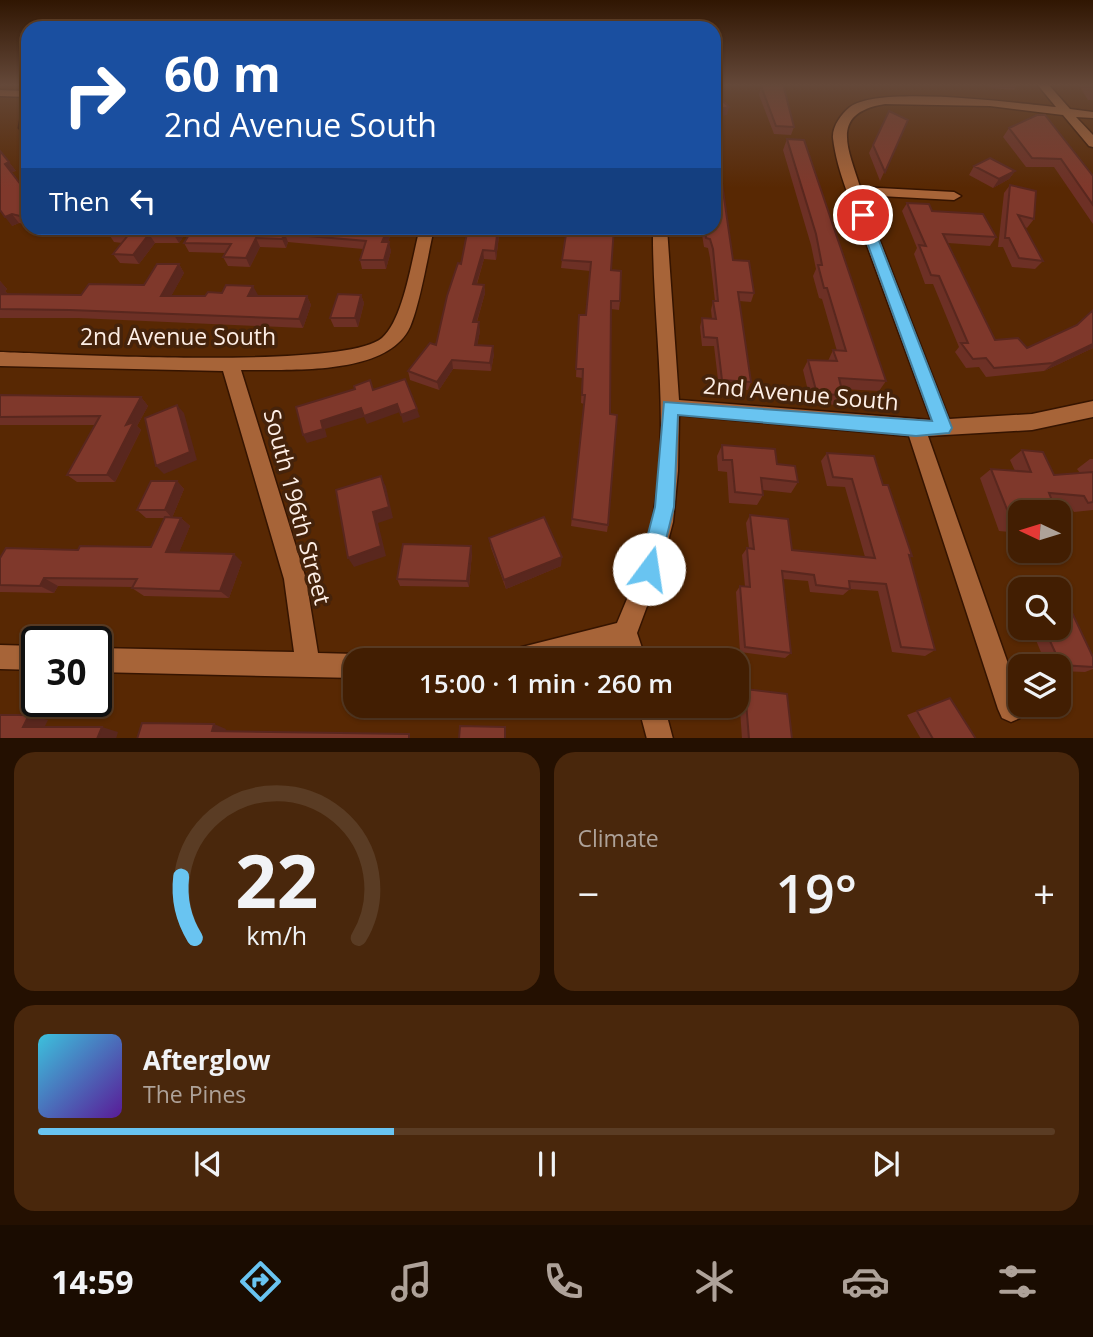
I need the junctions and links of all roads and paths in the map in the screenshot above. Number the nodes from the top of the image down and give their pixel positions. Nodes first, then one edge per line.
1 (847, 118) edge
2 (1073, 118) edge
3 (1093, 143) edge
4 (854, 191) junction
5 (954, 196) dead end
6 (425, 235) edge
7 (660, 235) edge
8 (0, 359) edge
9 (230, 364) junction
10 (670, 407) junction
11 (1093, 409) edge
12 (943, 428) junction
13 (916, 429) junction
14 (625, 633) junction
15 (566, 648) edge
16 (631, 648) edge
17 (0, 657) edge
18 (21, 658) edge
19 (112, 660) edge
20 (308, 665) junction
21 (343, 666) edge
22 (1008, 697) edge
23 (655, 718) edge
24 (660, 738) edge

1 - 4 street
2 - 3 street
4 - 5 street
4 - 12 street
6 - 9 street, 2nd Avenue South
7 - 10 street
8 - 9 street, 2nd Avenue South
9 - 20 street, South 196th Street
10 - 13 street, 2nd Avenue South
10 - 14 street
11 - 12 street, 2nd Avenue South
12 - 13 street, 2nd Avenue South
13 - 22 street
14 - 15 street
14 - 16 street
17 - 18 street
19 - 20 street
20 - 21 street
23 - 24 street

